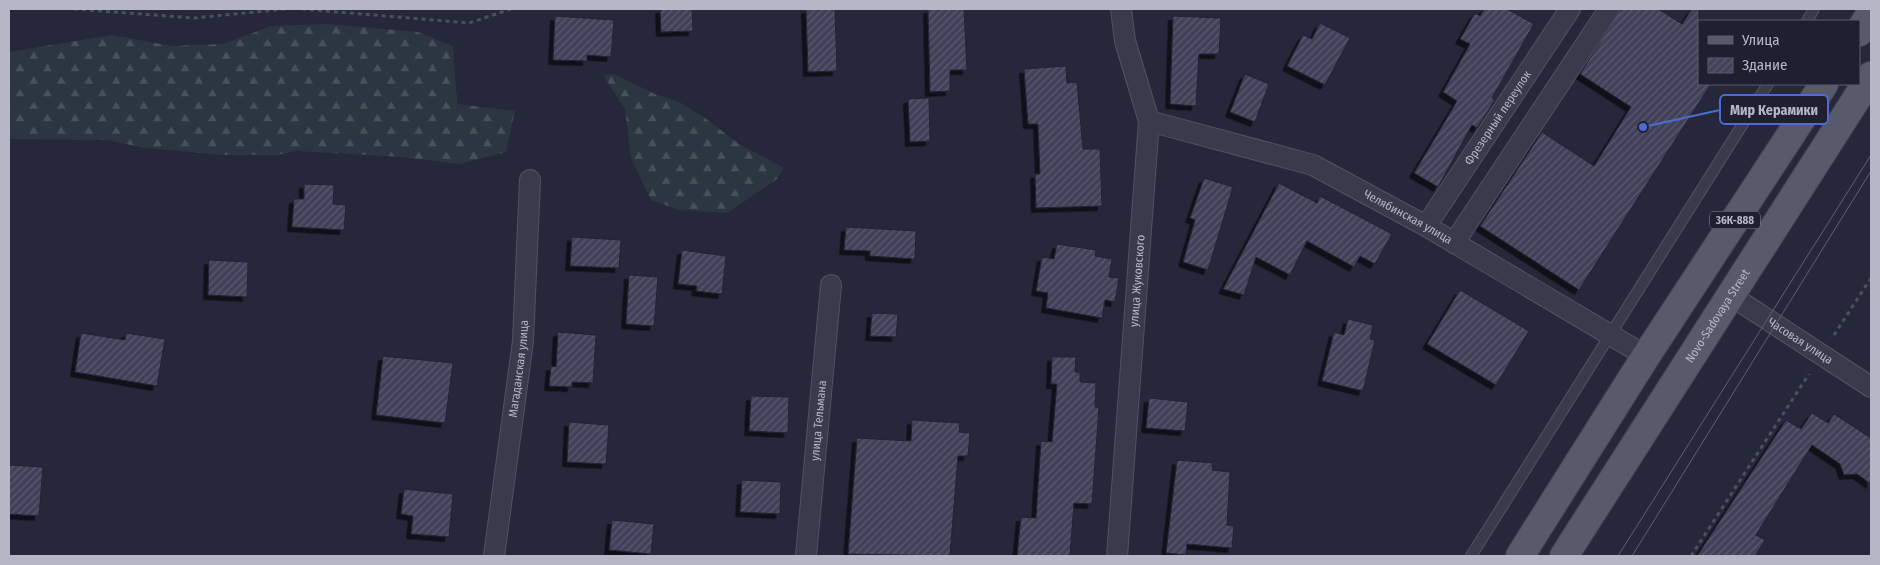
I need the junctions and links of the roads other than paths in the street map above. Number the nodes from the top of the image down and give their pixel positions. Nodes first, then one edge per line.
1 (1121, 9) edge
2 (1570, 9) edge
3 (1609, 9) edge
4 (1814, 9) edge
5 (1871, 12) edge
6 (1807, 20) edge
7 (1860, 30) edge
8 (1871, 76) edge
9 (1767, 85) edge
10 (1823, 85) edge
11 (1149, 121) junction
12 (530, 180) dead end
13 (1426, 226) junction
14 (1454, 243) junction
15 (831, 286) dead end
16 (1730, 295) junction
17 (1611, 336) junction
18 (1646, 356) junction
19 (1871, 387) edge
20 (494, 556) edge
21 (806, 556) edge
22 (1117, 556) edge
23 (1471, 556) edge
24 (1520, 556) edge
25 (1564, 556) edge

1 - 11 street, улица Жуковского
2 - 13 street, Фрезерный переулок
3 - 14 street
4 - 6 lane
5 - 7 main road
8 - 16 main road, Novo-Sadovaya Street
9 - 17 lane
10 - 18 main road, 36К-888
11 - 13 street, Челябинская улица
11 - 22 street, улица Жуковского
12 - 20 street, Магаданская улица
13 - 14 street, Челябинская улица
14 - 17 street, Челябинская улица
15 - 21 street, улица Тельмана
16 - 19 street, Часовая улица
16 - 25 main road, Novo-Sadovaya Street
17 - 18 street, Челябинская улица
17 - 23 lane
18 - 24 main road, 36К-888

